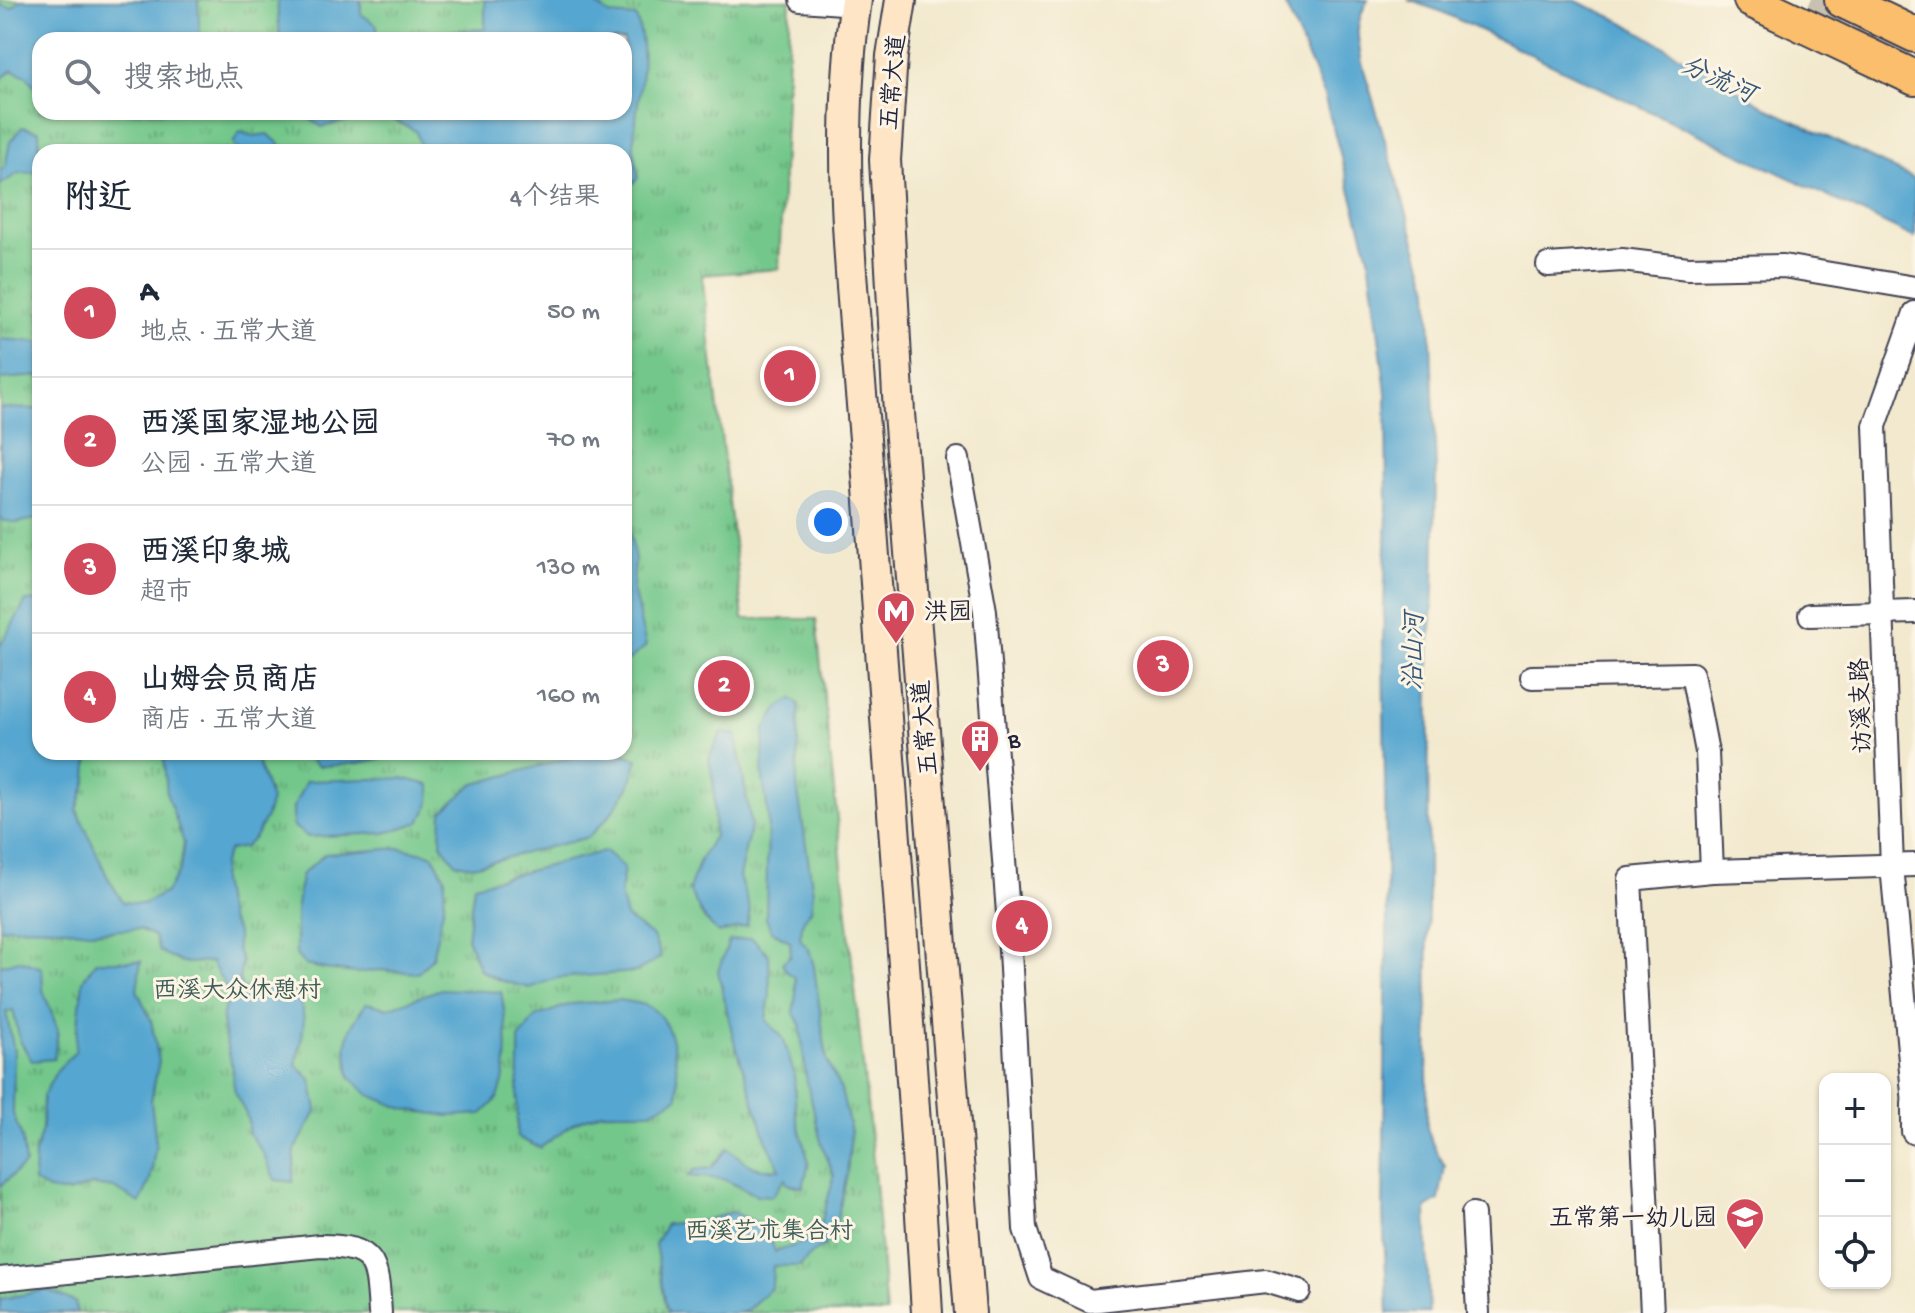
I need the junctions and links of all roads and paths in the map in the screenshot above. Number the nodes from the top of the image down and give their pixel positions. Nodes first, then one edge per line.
1 (801, 0) edge
2 (901, 0) edge
3 (1751, 0) edge
4 (1842, 0) tunnel mouth
5 (856, 2) edge
6 (1915, 35) edge
7 (1915, 78) edge
8 (1548, 265) dead end
9 (1915, 288) edge
10 (1915, 313) edge
11 (958, 459) dead end
12 (1883, 612) junction
13 (1915, 612) edge
14 (1810, 615) dead end
15 (1532, 677) dead end
16 (1904, 866) edge
17 (1712, 871) junction
18 (1914, 1104) edge
19 (1915, 1131) edge
20 (1473, 1214) dead end
21 (0, 1279) edge
22 (1299, 1291) dead end
23 (380, 1313) edge
24 (927, 1313) edge
25 (970, 1313) edge
26 (1478, 1313) edge
27 (1652, 1313) edge

1 - 5 street
2 - 25 main road, 五常大道
3 - 7 main road
4 - 6 main road
5 - 24 main road, 五常大道
8 - 9 street
10 - 12 street, 访溪支路
11 - 22 street
12 - 13 street
12 - 14 street
12 - 16 street, 访溪支路
15 - 17 street
16 - 17 street
16 - 18 street, 访溪支路
17 - 27 street
18 - 19 street
20 - 26 street
21 - 23 street

